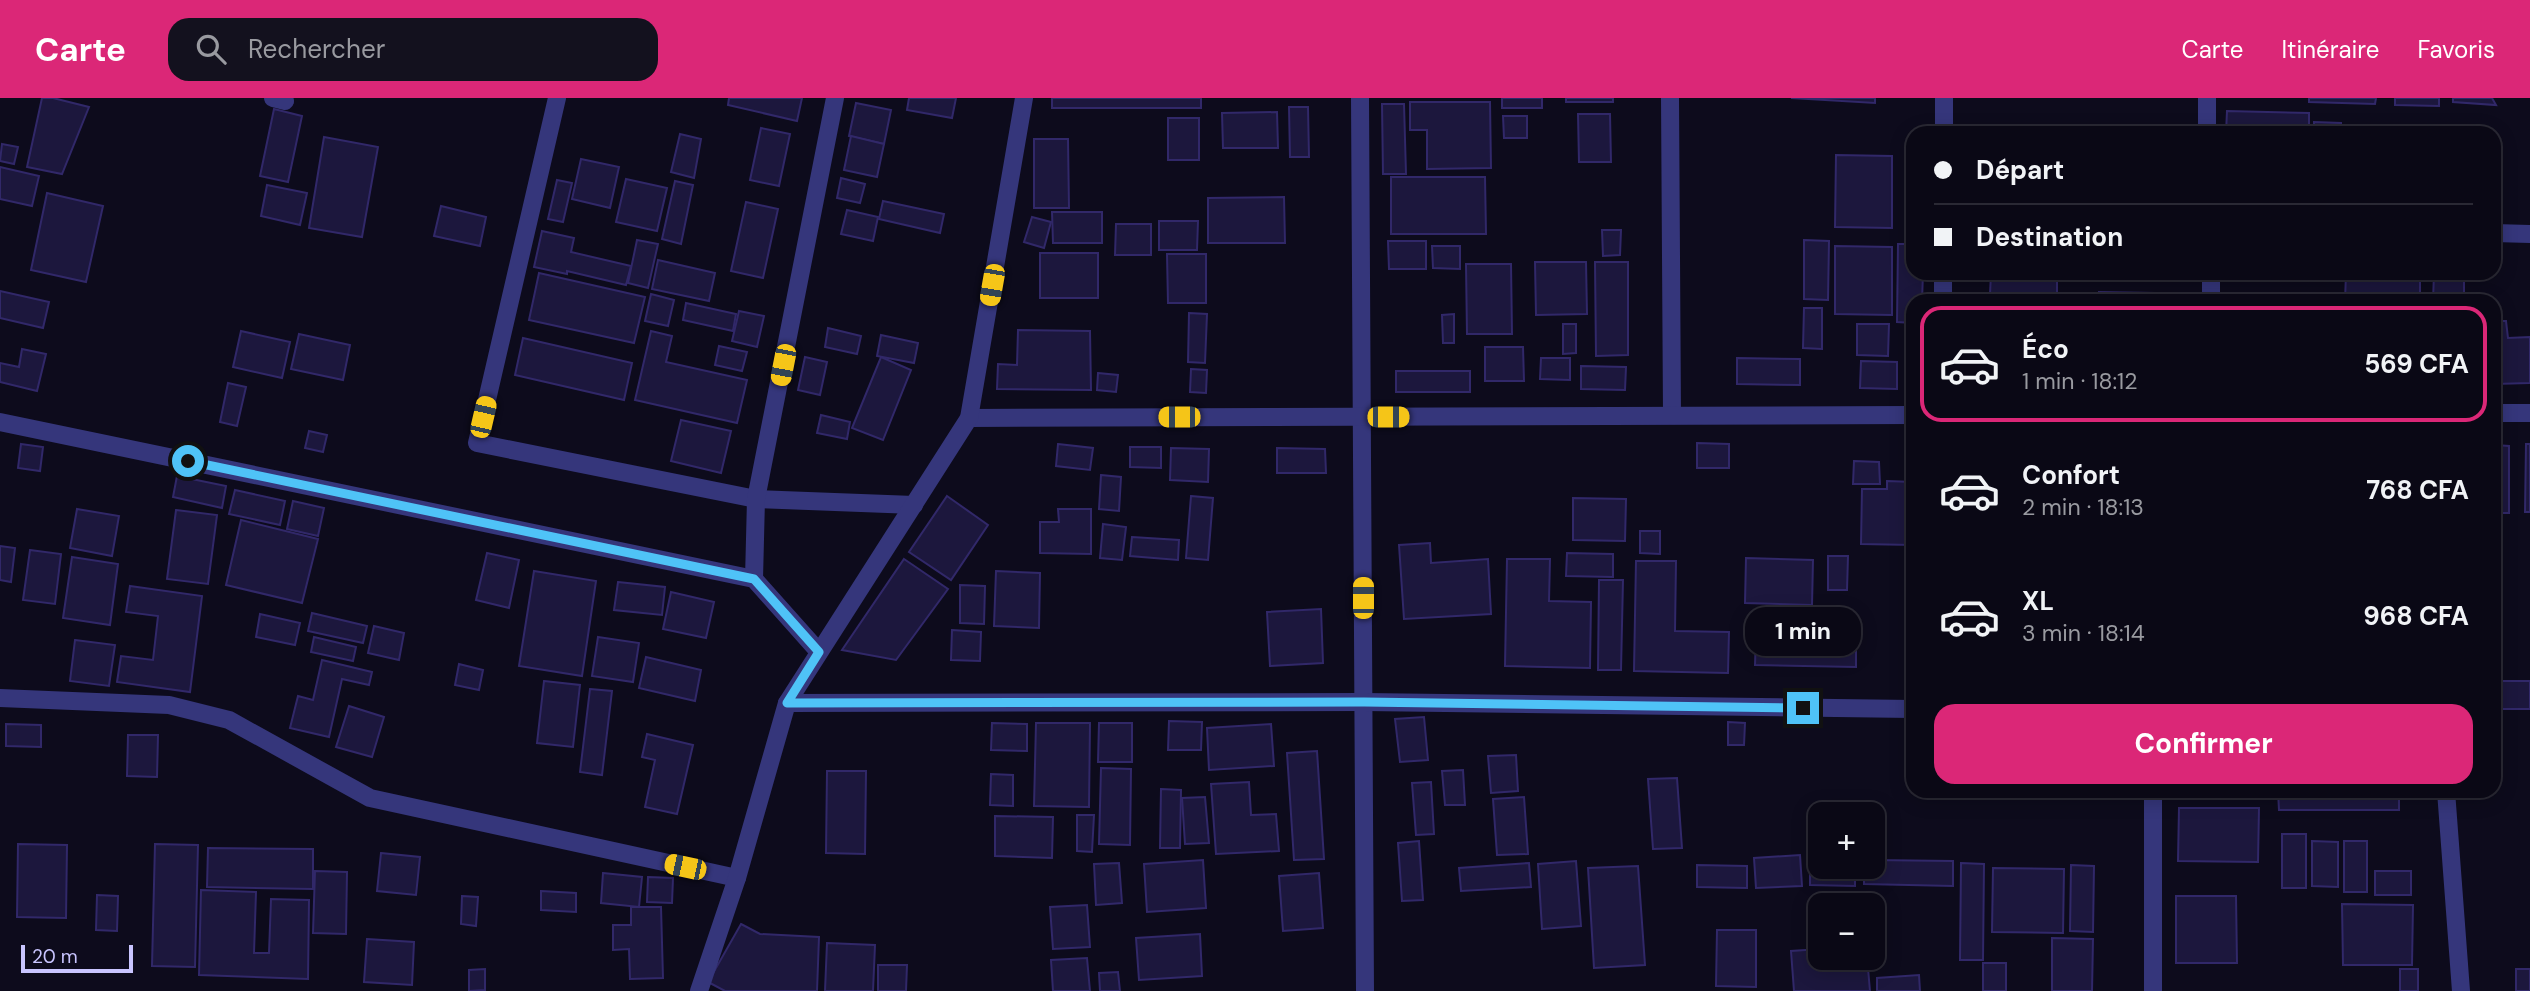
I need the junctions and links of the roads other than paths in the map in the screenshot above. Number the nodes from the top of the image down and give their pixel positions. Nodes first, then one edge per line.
1 (557, 98) edge
2 (835, 98) edge
3 (1024, 98) edge
4 (1360, 98) edge
5 (1670, 98) edge
6 (1944, 98) edge
7 (2207, 98) edge
8 (1944, 126) edge
9 (2207, 126) edge
10 (2501, 233) edge
11 (2530, 234) edge
12 (2501, 413) edge
13 (2530, 413) edge
14 (1672, 415) junction
15 (1906, 415) edge
16 (1362, 417) junction
17 (970, 418) junction
18 (0, 422) edge
19 (756, 499) junction
20 (914, 505) junction
21 (754, 579) junction
22 (819, 652) junction
23 (0, 698) edge
24 (1364, 702) junction
25 (787, 703) junction
26 (1906, 709) edge
27 (2152, 798) edge
28 (2447, 798) edge
29 (737, 878) junction
30 (699, 991) edge
31 (1365, 991) edge
32 (2153, 991) edge
33 (2461, 991) edge

1 - 19 street
2 - 19 street
3 - 17 street
4 - 16 street
5 - 14 street
6 - 8 street
7 - 9 street
10 - 11 street
12 - 13 street
14 - 15 street
14 - 16 street
16 - 17 street
16 - 24 street
17 - 20 street
18 - 21 street
19 - 20 street
19 - 21 street
20 - 22 street
21 - 22 street
22 - 25 street
23 - 29 street
24 - 25 street
24 - 26 street
24 - 31 street
25 - 29 street
27 - 32 street
28 - 33 street
29 - 30 street

